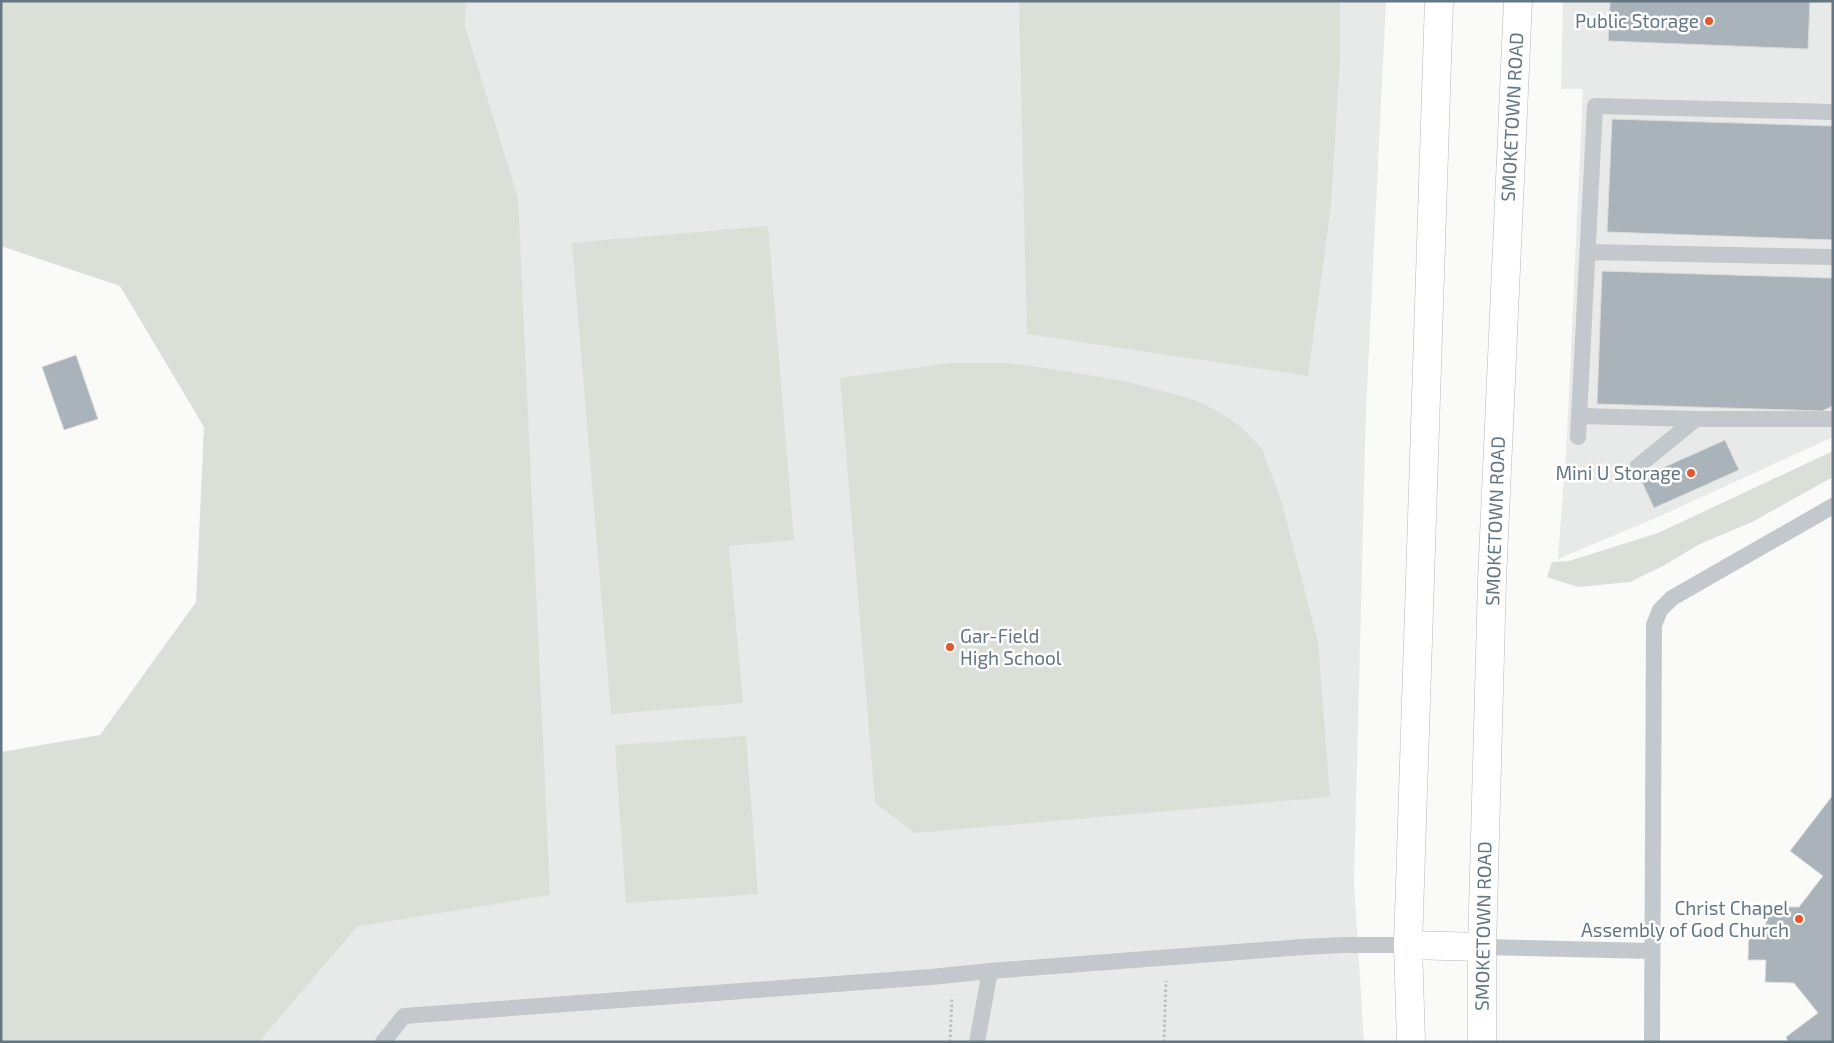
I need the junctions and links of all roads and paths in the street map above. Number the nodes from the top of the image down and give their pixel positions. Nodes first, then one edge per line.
1 (1439, 1) edge
2 (1518, 1) edge
3 (1833, 112) edge
4 (1588, 252) junction
5 (1833, 257) edge
6 (1579, 416) junction
7 (1696, 420) junction
8 (1833, 420) edge
9 (1578, 437) dead end
10 (1637, 467) dead end
11 (1833, 506) edge
12 (1408, 945) junction
13 (1482, 947) junction
14 (1652, 952) junction
15 (1166, 958) junction
16 (990, 971) junction
17 (383, 1042) edge
18 (977, 1042) edge
19 (1164, 1042) edge
20 (1411, 1042) edge
21 (1482, 1042) edge
22 (1652, 1042) edge

1 - 12 main road
2 - 13 main road, SMOKETOWN ROAD
3 - 4 lane
4 - 5 lane
4 - 6 lane
6 - 7 lane
6 - 9 lane
7 - 8 lane
7 - 10 lane
11 - 14 lane
12 - 13 main road
12 - 15 lane
12 - 20 main road
13 - 14 lane
13 - 21 main road, SMOKETOWN ROAD
14 - 22 lane
15 - 16 lane
15 - 19 path
16 - 17 lane
16 - 18 lane

